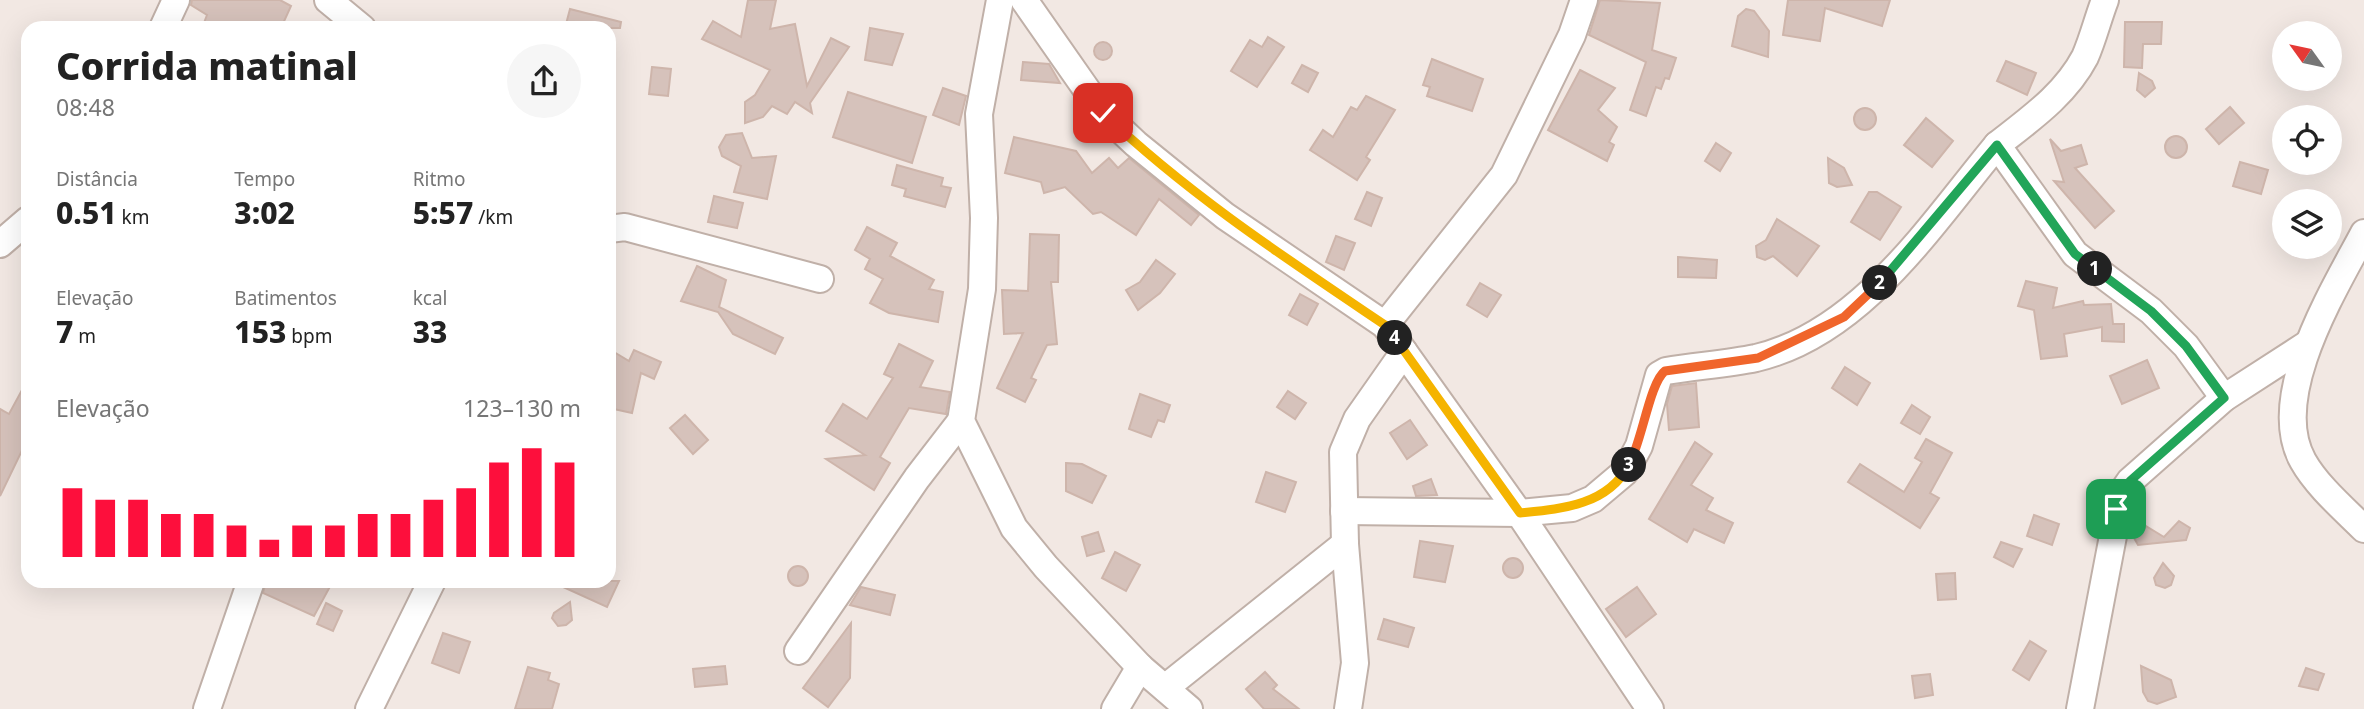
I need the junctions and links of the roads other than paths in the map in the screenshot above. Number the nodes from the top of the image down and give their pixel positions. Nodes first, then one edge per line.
1 (176, 0) edge
2 (328, 0) edge
3 (1000, 0) edge
4 (1024, 0) edge
5 (1584, 0) edge
6 (2105, 0) edge
7 (166, 21) edge
8 (354, 21) edge
9 (1997, 145) junction
10 (21, 226) edge
11 (616, 228) edge
12 (2364, 233) edge
13 (0, 244) edge
14 (820, 279) dead end
15 (1385, 325) junction
16 (2306, 345) junction
17 (1404, 352) junction
18 (2224, 398) junction
19 (961, 421) junction
20 (1343, 511) junction
21 (1520, 513) junction
22 (2364, 528) edge
23 (1345, 544) junction
24 (249, 588) edge
25 (429, 588) edge
26 (798, 651) dead end
27 (1140, 667) junction
28 (1165, 688) junction
29 (207, 709) edge
30 (369, 709) edge
31 (1115, 709) edge
32 (1189, 709) edge
33 (1348, 709) edge
34 (1650, 709) edge
35 (2080, 709) edge

1 - 7 street
2 - 8 street
3 - 19 street
4 - 15 street
5 - 15 street
6 - 9 street
9 - 18 street
9 - 21 street
10 - 13 street
11 - 14 street
12 - 16 street
15 - 17 street
16 - 18 street
16 - 22 street
17 - 20 street
17 - 21 street
18 - 35 street
19 - 26 street
19 - 27 street
20 - 21 street
20 - 23 street
21 - 34 street
23 - 28 street
23 - 33 street
24 - 29 street
25 - 30 street
27 - 28 street
27 - 31 street
28 - 32 street

